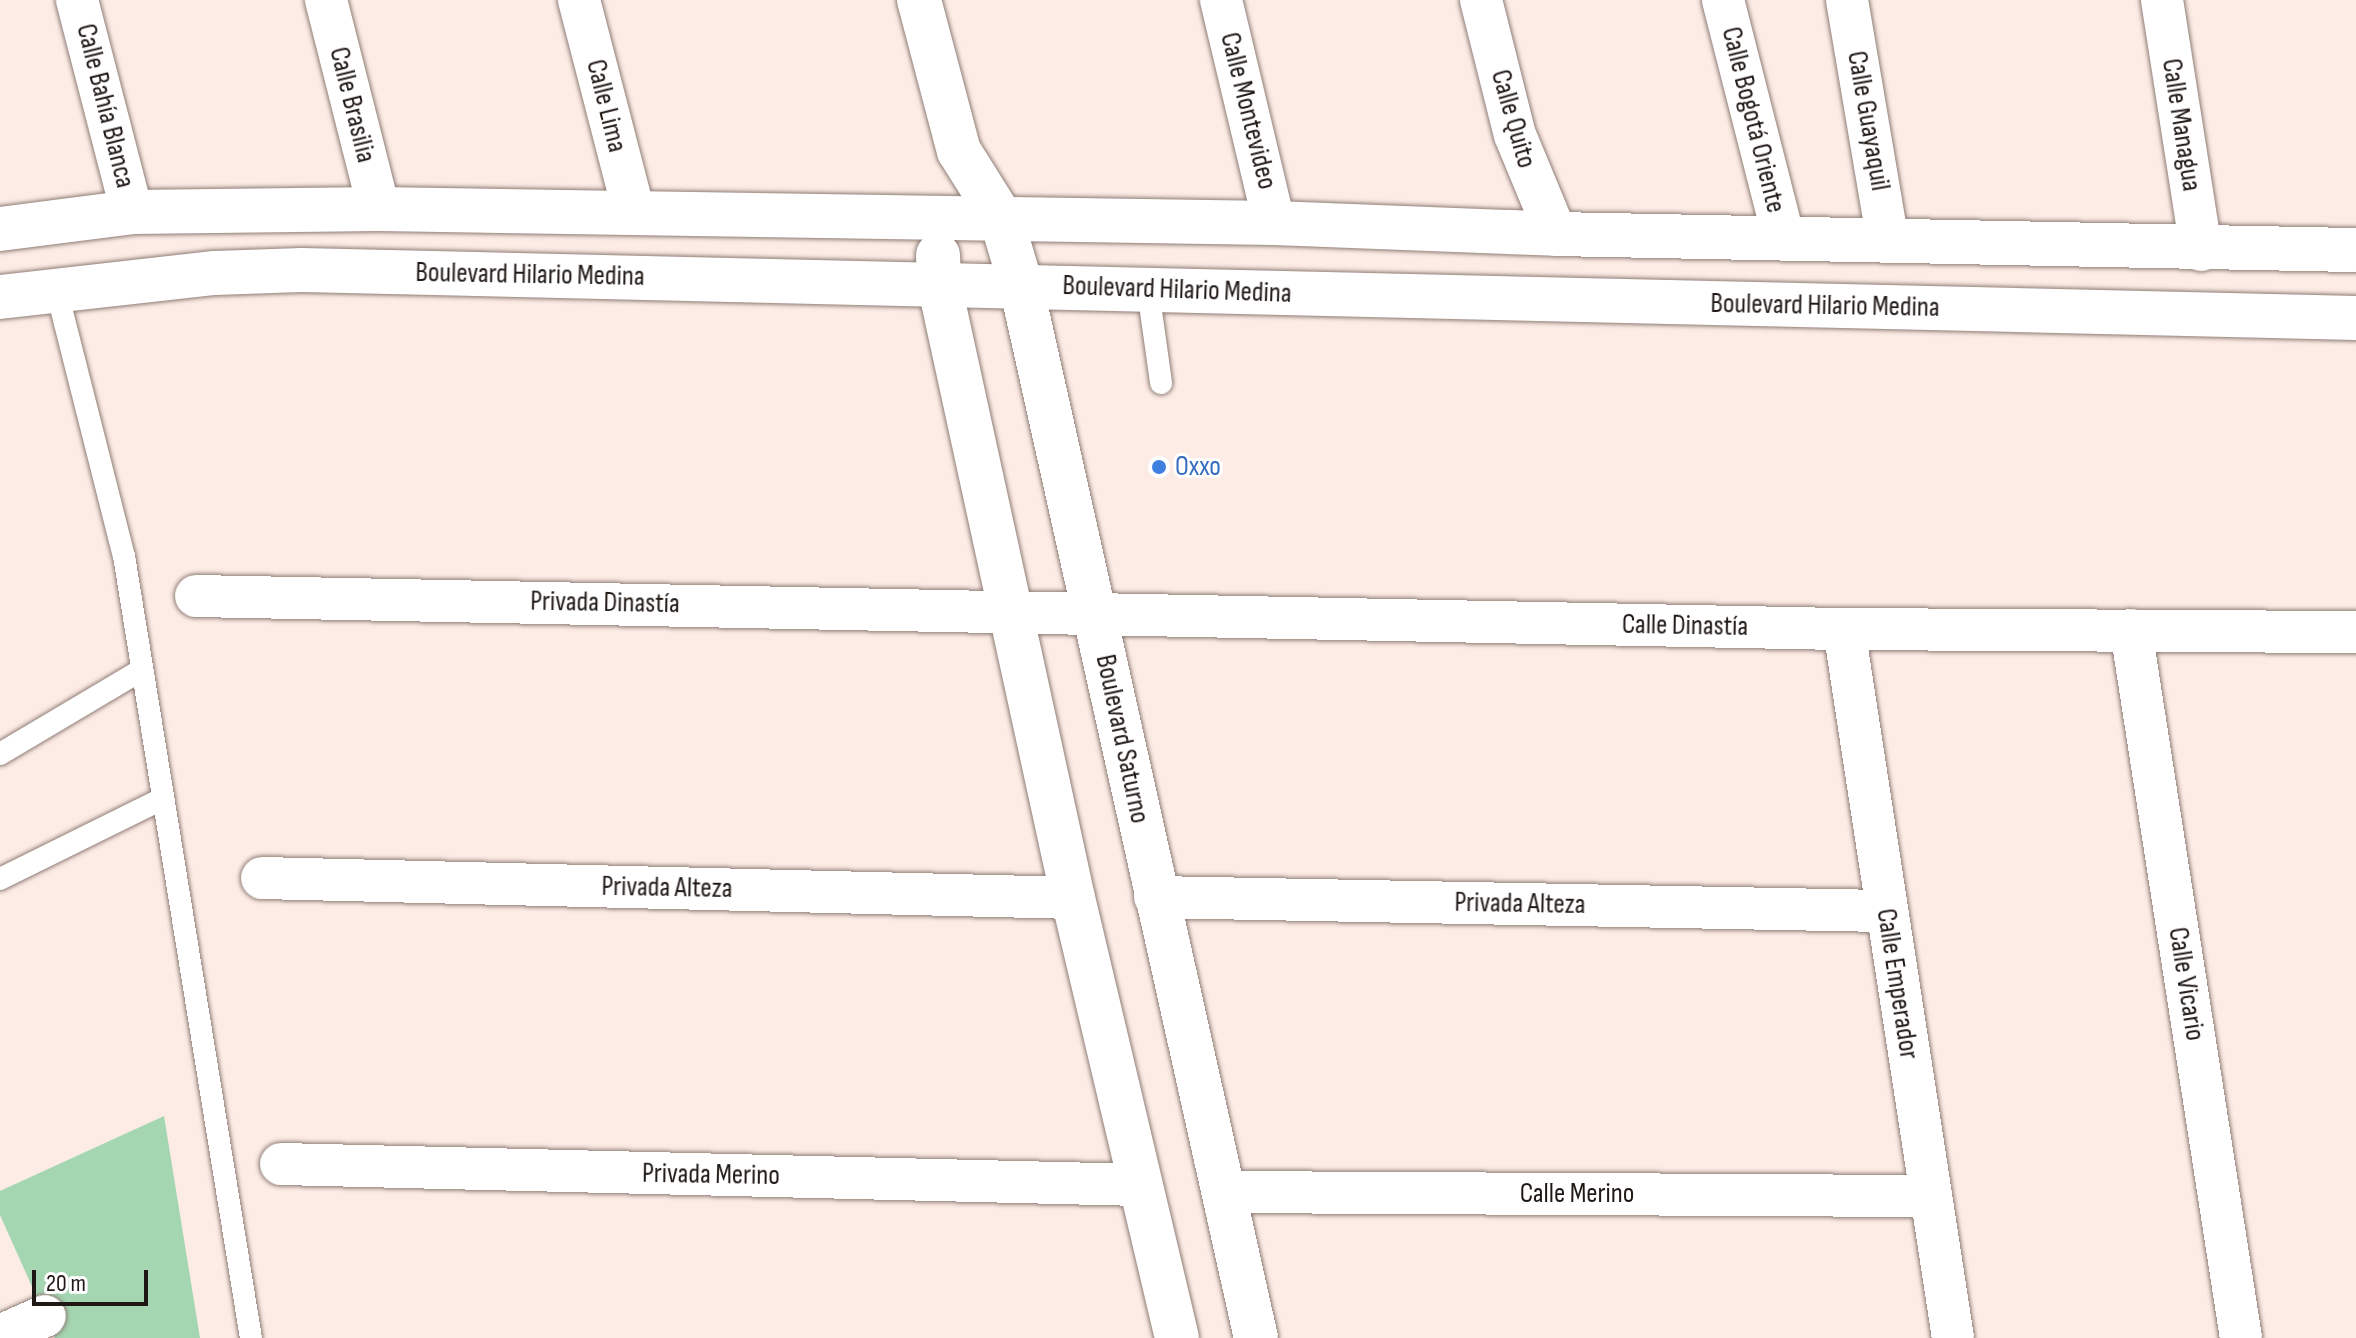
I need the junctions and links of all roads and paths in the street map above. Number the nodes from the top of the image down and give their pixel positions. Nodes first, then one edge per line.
1 (77, 0) edge
2 (326, 0) edge
3 (579, 0) edge
4 (919, 0) edge
5 (1221, 0) edge
6 (1481, 0) edge
7 (1723, 0) edge
8 (1847, 0) edge
9 (2162, 0) edge
10 (959, 151) junction
11 (379, 209) junction
12 (132, 212) junction
13 (634, 212) junction
14 (1001, 218) junction
15 (937, 220) junction
16 (1274, 223) junction
17 (0, 229) edge
18 (1556, 234) junction
19 (1784, 239) junction
20 (1888, 242) junction
21 (2201, 250) junction
22 (2356, 250) edge
23 (939, 283) junction
24 (1021, 285) junction
25 (56, 288) junction
26 (1148, 290) junction
27 (0, 297) edge
28 (2356, 318) edge
29 (1161, 383) dead end
30 (196, 596) dead end
31 (1014, 609) junction
32 (1096, 615) junction
33 (1844, 629) junction
34 (2131, 630) junction
35 (2356, 632) edge
36 (140, 671) junction
37 (0, 754) edge
38 (160, 800) junction
39 (262, 878) dead end
40 (0, 879) edge
41 (1155, 897) junction
42 (1073, 898) junction
43 (1886, 911) junction
44 (281, 1164) dead end
45 (1141, 1185) junction
46 (1224, 1192) junction
47 (1929, 1196) junction
48 (45, 1316) dead end
49 (0, 1336) edge
50 (251, 1338) edge
51 (1177, 1338) edge
52 (1256, 1338) edge
53 (1953, 1338) edge
54 (2241, 1338) edge

1 - 12 street, Calle Bahía Blanca
2 - 11 street, Calle Brasilia
3 - 13 street, Calle Lima
4 - 10 main road, Boulevard Saturno
5 - 16 street, Calle Montevideo
6 - 18 street, Calle Quito
7 - 19 street, Calle Bogotá Oriente
8 - 20 street, Calle Guayaquil
9 - 21 street, Calle Managua
10 - 14 main road, Boulevard Saturno
10 - 15 main road
11 - 12 main road
11 - 13 main road
12 - 17 main road
13 - 15 main road
14 - 15 main road
14 - 16 main road
14 - 24 main road, Boulevard Saturno
15 - 23 main road
16 - 18 main road
18 - 19 main road
19 - 20 main road
20 - 21 main road
21 - 22 main road
23 - 24 main road, Boulevard Hilario Medina
23 - 25 main road, Boulevard Hilario Medina
23 - 31 main road
24 - 26 main road, Boulevard Hilario Medina
24 - 32 main road, Boulevard Saturno
25 - 27 main road, Boulevard Hilario Medina
25 - 36 lane
26 - 28 main road, Boulevard Hilario Medina
26 - 29 lane
30 - 31 street, Privada Dinastía
31 - 32 street, Calle Dinastía
31 - 42 main road
32 - 33 street, Calle Dinastía
32 - 41 main road, Boulevard Saturno
33 - 34 street, Calle Dinastía
33 - 43 street, Calle Emperador
34 - 35 street, Calle Dinastía
34 - 54 street, Calle Vicario
36 - 37 lane
36 - 38 lane
38 - 40 lane
38 - 50 lane
39 - 42 street, Privada Alteza
41 - 43 street, Privada Alteza
41 - 46 main road, Boulevard Saturno
42 - 45 main road
43 - 47 street, Calle Emperador
44 - 45 street, Privada Merino
45 - 51 main road
46 - 47 street, Calle Merino
46 - 52 main road, Boulevard Saturno
47 - 53 street, Calle Emperador
48 - 49 street

